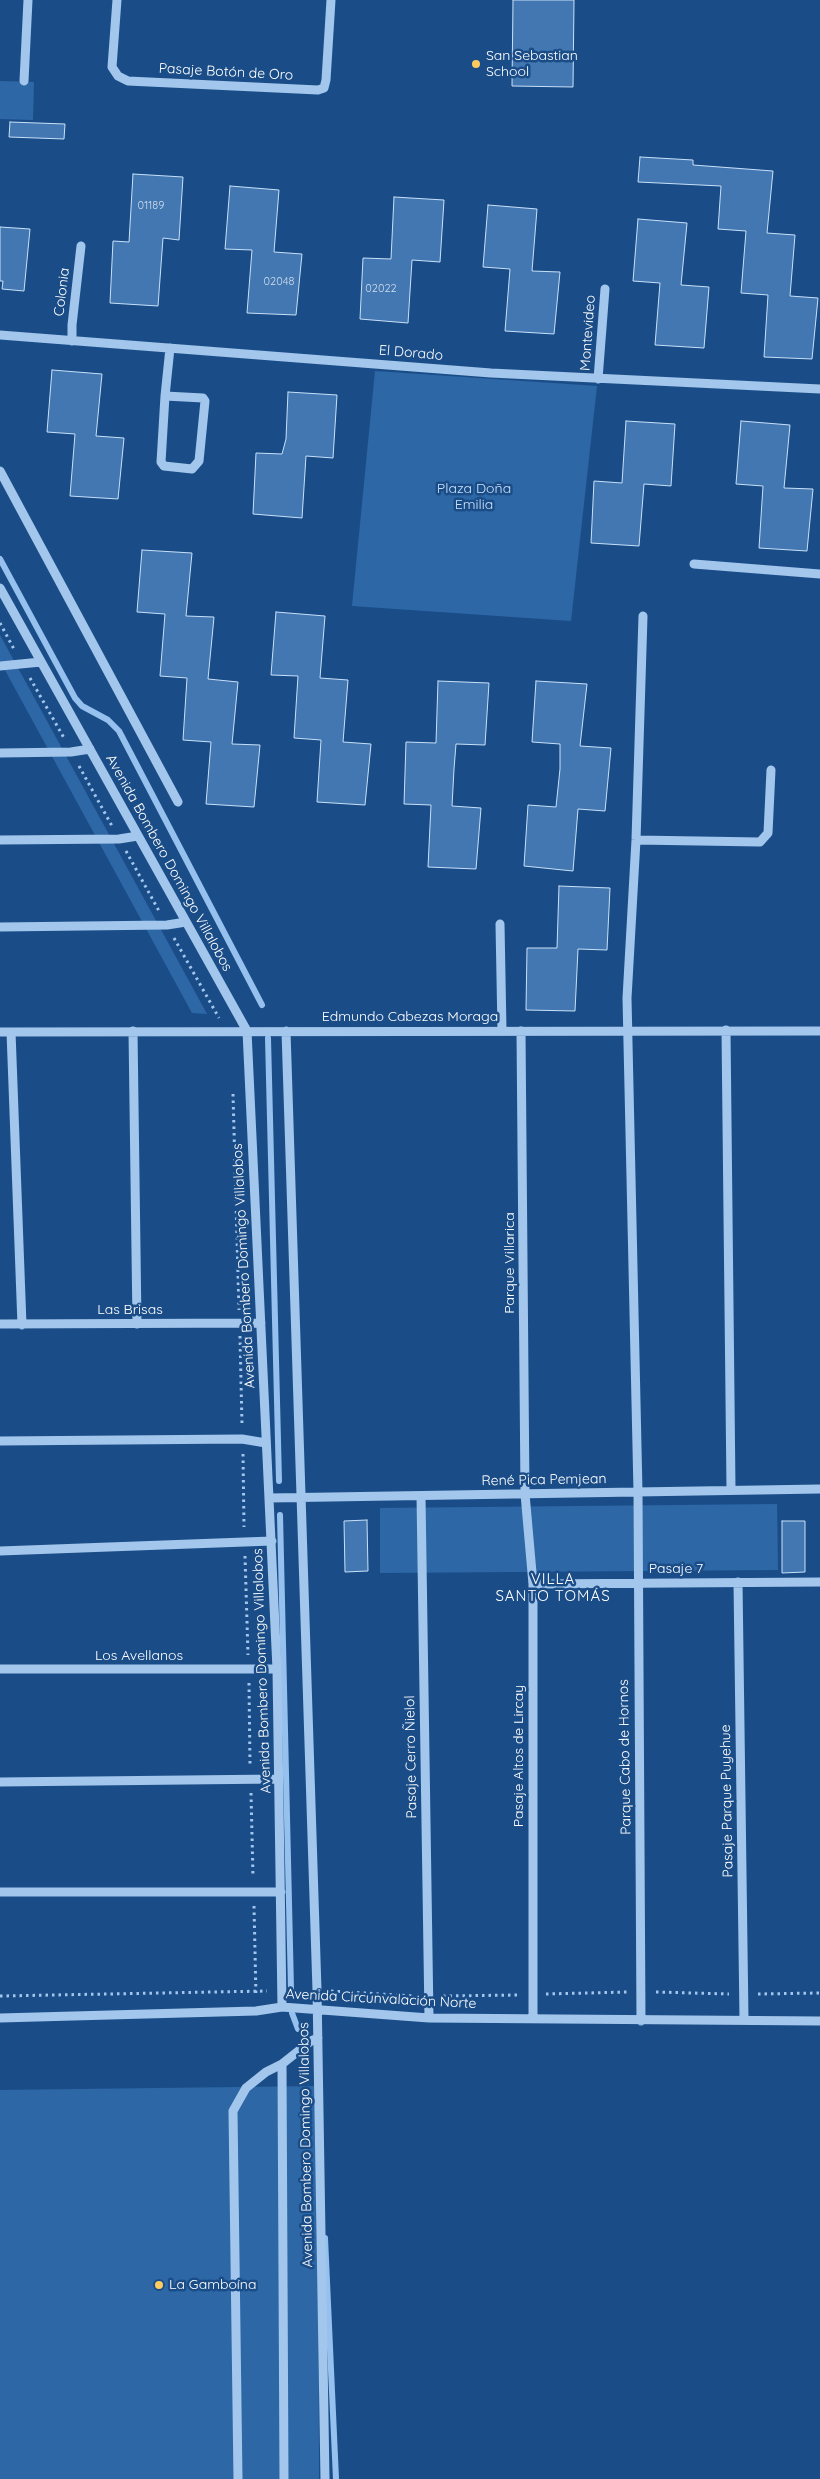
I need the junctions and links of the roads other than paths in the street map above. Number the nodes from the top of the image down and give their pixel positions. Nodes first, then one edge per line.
1 (28, 0) edge
2 (117, 0) edge
3 (331, 0) edge
4 (24, 81) dead end
5 (81, 246) dead end
6 (605, 289) dead end
7 (0, 335) edge
8 (72, 341) junction
9 (170, 348) junction
10 (598, 379) junction
11 (820, 389) edge
12 (165, 396) junction
13 (0, 471) edge
14 (694, 564) dead end
15 (820, 574) edge
16 (0, 588) edge
17 (643, 616) dead end
18 (41, 662) junction
19 (0, 666) edge
20 (90, 749) junction
21 (0, 753) edge
22 (771, 770) dead end
23 (178, 802) dead end
24 (138, 836) junction
25 (0, 840) edge
26 (636, 840) junction
27 (186, 922) junction
28 (500, 924) dead end
29 (0, 927) edge
30 (726, 1030) junction
31 (133, 1031) junction
32 (247, 1031) junction
33 (502, 1031) junction
34 (521, 1031) junction
35 (628, 1031) junction
36 (820, 1031) edge
37 (0, 1032) edge
38 (11, 1032) junction
39 (286, 1032) junction
40 (261, 1323) junction
41 (0, 1324) edge
42 (137, 1324) junction
43 (22, 1325) junction
44 (0, 1441) edge
45 (266, 1443) junction
46 (731, 1489) junction
47 (820, 1489) edge
48 (638, 1492) junction
49 (525, 1494) junction
50 (421, 1496) junction
51 (269, 1498) junction
52 (301, 1498) junction
53 (272, 1541) junction
54 (0, 1551) edge
55 (738, 1582) junction
56 (820, 1582) edge
57 (637, 1583) junction
58 (533, 1584) junction
59 (277, 1669) junction
60 (0, 1670) edge
61 (278, 1779) junction
62 (0, 1782) edge
63 (0, 1892) edge
64 (282, 1892) junction
65 (282, 2007) junction
66 (317, 2010) junction
67 (0, 2018) edge
68 (429, 2018) junction
69 (534, 2018) junction
70 (744, 2019) junction
71 (641, 2021) junction
72 (820, 2021) edge
73 (318, 2038) junction
74 (282, 2064) junction
75 (238, 2479) edge
76 (284, 2479) edge
77 (325, 2479) edge

1 - 4 street
2 - 3 street, Pasaje Botón de Oro
5 - 8 street, Colonia
6 - 10 street, Montevideo
7 - 8 street, El Dorado
8 - 9 street, El Dorado
9 - 10 street, El Dorado
9 - 12 street
10 - 11 street, El Dorado
12 - 12 street
13 - 23 street
14 - 15 street
16 - 18 street, Avenida Bombero Domingo Villalobos
17 - 26 street, Parque Cabo de Hornos
18 - 19 street
18 - 20 street, Avenida Bombero Domingo Villalobos
20 - 21 street
20 - 24 street, Avenida Bombero Domingo Villalobos
22 - 26 street
24 - 25 street
24 - 27 street, Avenida Bombero Domingo Villalobos
26 - 35 street, Parque Cabo de Hornos
27 - 29 street
27 - 32 street, Avenida Bombero Domingo Villalobos
28 - 33 street
30 - 35 street, Edmundo Cabezas Moraga
30 - 36 street, Edmundo Cabezas Moraga
30 - 46 street
31 - 32 street, Edmundo Cabezas Moraga
31 - 38 street, Edmundo Cabezas Moraga
31 - 42 street
32 - 39 street, Edmundo Cabezas Moraga
32 - 40 street, Avenida Bombero Domingo Villalobos
33 - 34 street, Edmundo Cabezas Moraga
33 - 39 street, Edmundo Cabezas Moraga
34 - 35 street, Edmundo Cabezas Moraga
34 - 49 street, Parque Villarica
35 - 48 street, Parque Cabo de Hornos
37 - 38 street, Edmundo Cabezas Moraga
38 - 43 street
39 - 52 street, Avenida Bombero Domingo Villalobos
40 - 42 street, Las Brisas
40 - 45 street, Avenida Bombero Domingo Villalobos
41 - 43 street, Las Brisas
42 - 43 street, Las Brisas
44 - 45 street
45 - 51 street, Avenida Bombero Domingo Villalobos
46 - 47 street, René Pica Pemjean
46 - 48 street, René Pica Pemjean
48 - 49 street, René Pica Pemjean
48 - 57 street, Parque Cabo de Hornos
49 - 50 street, René Pica Pemjean
49 - 58 street, Pasaje Altos de Lircay
50 - 52 street, René Pica Pemjean
50 - 68 street, Pasaje Cerro Ñielol
51 - 52 street, René Pica Pemjean
51 - 53 street, Avenida Bombero Domingo Villalobos
52 - 66 street, Avenida Bombero Domingo Villalobos
53 - 54 street
53 - 59 street, Avenida Bombero Domingo Villalobos
55 - 56 street, Pasaje 7
55 - 57 street, Pasaje 7
55 - 70 street, Pasaje Parque Puyehue
57 - 58 street, Pasaje 7
57 - 71 street, Parque Cabo de Hornos
58 - 69 street, Pasaje Altos de Lircay
59 - 60 street, Los Avellanos
59 - 61 street, Avenida Bombero Domingo Villalobos
61 - 62 street
61 - 64 street, Avenida Bombero Domingo Villalobos
63 - 64 street
64 - 65 street, Avenida Bombero Domingo Villalobos
65 - 66 street, Avenida Circunvalación Norte
65 - 67 street, Avenida Circunvalación Norte
66 - 68 street, Avenida Circunvalación Norte
66 - 73 street, Avenida Bombero Domingo Villalobos
68 - 69 street, Avenida Circunvalación Norte
69 - 71 street, Avenida Circunvalación Norte
70 - 71 street, Avenida Circunvalación Norte
70 - 72 street, Avenida Circunvalación Norte
73 - 74 street
73 - 77 street, Avenida Bombero Domingo Villalobos
74 - 75 street
74 - 76 street

